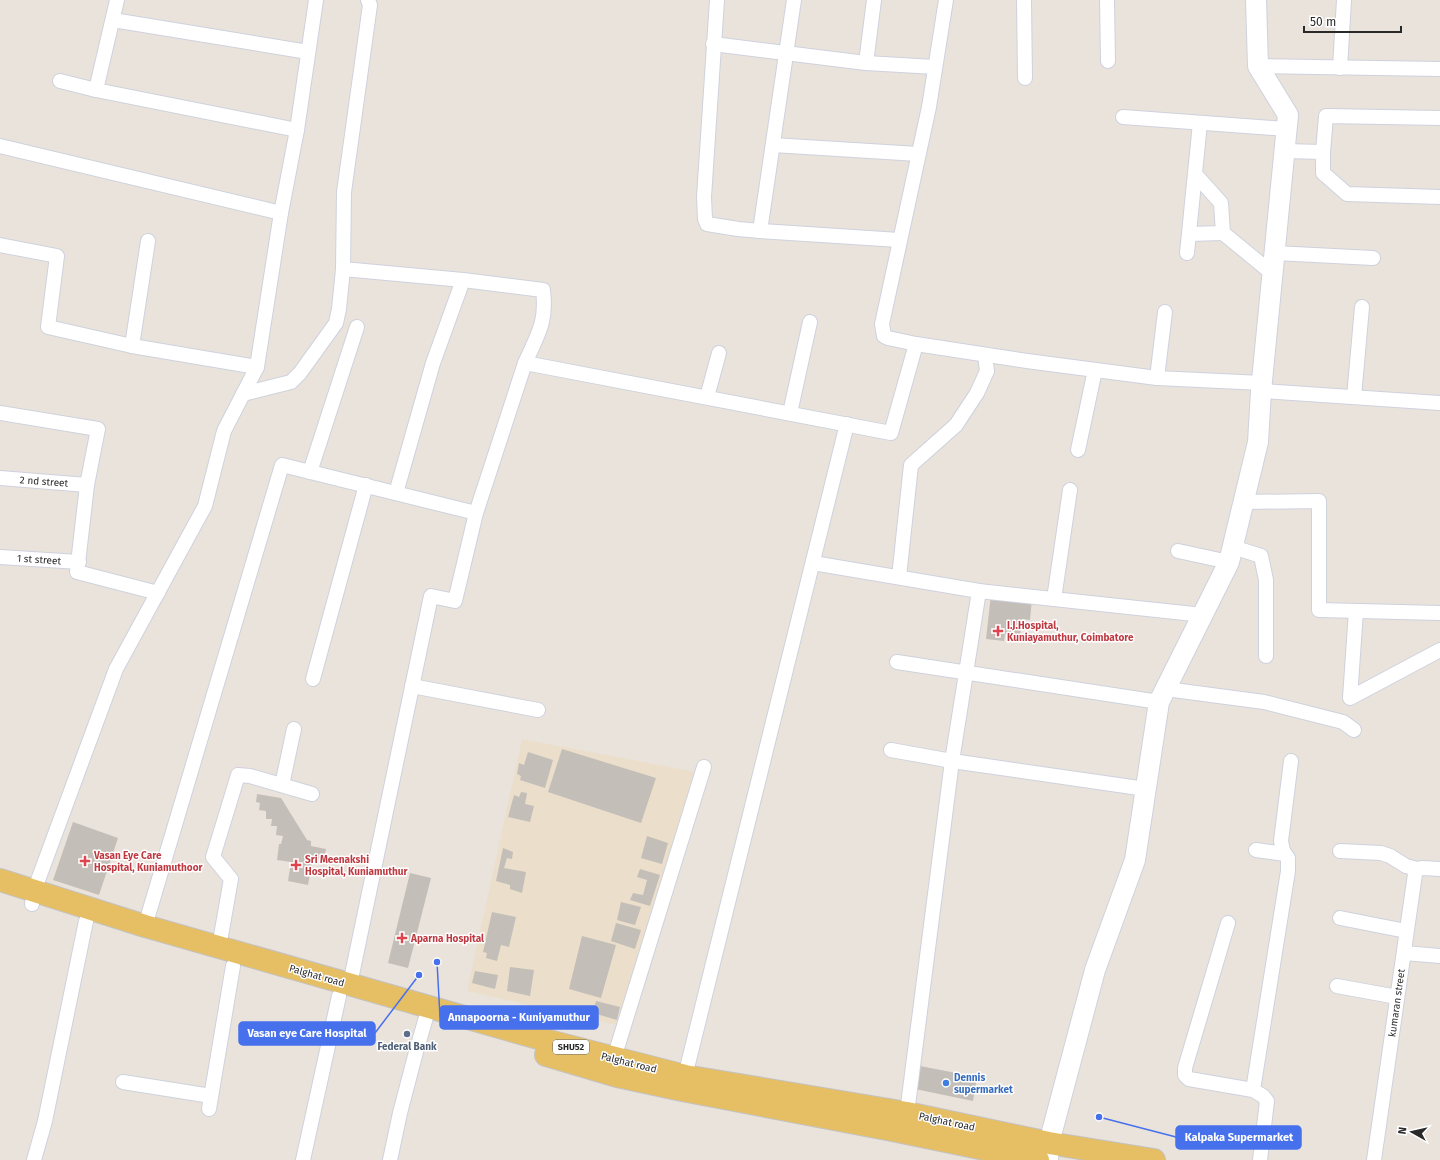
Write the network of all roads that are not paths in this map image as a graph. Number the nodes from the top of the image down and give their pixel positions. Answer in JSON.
{"nodes":[{"id":1,"x":117,"y":0,"type":"edge"},
{"id":2,"x":316,"y":0,"type":"edge"},
{"id":3,"x":368,"y":0,"type":"edge"},
{"id":4,"x":717,"y":0,"type":"edge"},
{"id":5,"x":794,"y":0,"type":"edge"},
{"id":6,"x":874,"y":0,"type":"edge"},
{"id":7,"x":946,"y":0,"type":"edge"},
{"id":8,"x":1024,"y":0,"type":"edge"},
{"id":9,"x":1107,"y":0,"type":"edge"},
{"id":10,"x":1256,"y":0,"type":"edge"},
{"id":11,"x":1344,"y":0,"type":"edge"},
{"id":12,"x":113,"y":20,"type":"junction"},
{"id":13,"x":714,"y":44,"type":"junction"},
{"id":14,"x":308,"y":52,"type":"junction"},
{"id":15,"x":787,"y":53,"type":"junction"},
{"id":16,"x":1108,"y":61,"type":"dead end"},
{"id":17,"x":866,"y":63,"type":"junction"},
{"id":18,"x":1258,"y":66,"type":"junction"},
{"id":19,"x":935,"y":68,"type":"junction"},
{"id":20,"x":1340,"y":68,"type":"junction"},
{"id":21,"x":1440,"y":70,"type":"edge"},
{"id":22,"x":1025,"y":78,"type":"dead end"},
{"id":23,"x":60,"y":81,"type":"dead end"},
{"id":24,"x":96,"y":90,"type":"junction"},
{"id":25,"x":1123,"y":117,"type":"dead end"},
{"id":26,"x":1440,"y":118,"type":"edge"},
{"id":27,"x":1200,"y":123,"type":"junction"},
{"id":28,"x":1287,"y":129,"type":"junction"},
{"id":29,"x":297,"y":130,"type":"junction"},
{"id":30,"x":773,"y":145,"type":"junction"},
{"id":31,"x":0,"y":146,"type":"edge"},
{"id":32,"x":1285,"y":151,"type":"junction"},
{"id":33,"x":1323,"y":152,"type":"junction"},
{"id":34,"x":918,"y":154,"type":"junction"},
{"id":35,"x":1195,"y":174,"type":"junction"},
{"id":36,"x":1440,"y":197,"type":"edge"},
{"id":37,"x":281,"y":213,"type":"junction"},
{"id":38,"x":760,"y":231,"type":"junction"},
{"id":39,"x":1224,"y":233,"type":"junction"},
{"id":40,"x":1189,"y":234,"type":"junction"},
{"id":41,"x":148,"y":240,"type":"dead end"},
{"id":42,"x":899,"y":240,"type":"junction"},
{"id":43,"x":0,"y":245,"type":"edge"},
{"id":44,"x":1275,"y":252,"type":"junction"},
{"id":45,"x":1187,"y":253,"type":"dead end"},
{"id":46,"x":1373,"y":258,"type":"dead end"},
{"id":47,"x":343,"y":269,"type":"junction"},
{"id":48,"x":1273,"y":274,"type":"junction"},
{"id":49,"x":463,"y":280,"type":"junction"},
{"id":50,"x":1362,"y":307,"type":"dead end"},
{"id":51,"x":1165,"y":312,"type":"dead end"},
{"id":52,"x":810,"y":322,"type":"dead end"},
{"id":53,"x":357,"y":327,"type":"dead end"},
{"id":54,"x":916,"y":344,"type":"junction"},
{"id":55,"x":132,"y":346,"type":"junction"},
{"id":56,"x":719,"y":353,"type":"dead end"},
{"id":57,"x":984,"y":355,"type":"junction"},
{"id":58,"x":526,"y":363,"type":"junction"},
{"id":59,"x":257,"y":367,"type":"junction"},
{"id":60,"x":1095,"y":370,"type":"junction"},
{"id":61,"x":1157,"y":378,"type":"junction"},
{"id":62,"x":1262,"y":387,"type":"junction"},
{"id":63,"x":243,"y":394,"type":"junction"},
{"id":64,"x":707,"y":397,"type":"junction"},
{"id":65,"x":1354,"y":397,"type":"junction"},
{"id":66,"x":1440,"y":403,"type":"edge"},
{"id":67,"x":0,"y":413,"type":"edge"},
{"id":68,"x":790,"y":413,"type":"junction"},
{"id":69,"x":846,"y":424,"type":"junction"},
{"id":70,"x":1078,"y":450,"type":"dead end"},
{"id":71,"x":310,"y":472,"type":"junction"},
{"id":72,"x":0,"y":478,"type":"edge"},
{"id":73,"x":87,"y":484,"type":"junction"},
{"id":74,"x":366,"y":485,"type":"junction"},
{"id":75,"x":1070,"y":490,"type":"dead end"},
{"id":76,"x":396,"y":493,"type":"junction"},
{"id":77,"x":1243,"y":502,"type":"junction"},
{"id":78,"x":476,"y":513,"type":"junction"},
{"id":79,"x":1178,"y":551,"type":"dead end"},
{"id":80,"x":1231,"y":554,"type":"junction"},
{"id":81,"x":0,"y":557,"type":"edge"},
{"id":82,"x":79,"y":562,"type":"junction"},
{"id":83,"x":813,"y":563,"type":"junction"},
{"id":84,"x":899,"y":578,"type":"junction"},
{"id":85,"x":979,"y":591,"type":"junction"},
{"id":86,"x":158,"y":593,"type":"junction"},
{"id":87,"x":1054,"y":599,"type":"junction"},
{"id":88,"x":1356,"y":611,"type":"junction"},
{"id":89,"x":1440,"y":613,"type":"edge"},
{"id":90,"x":1203,"y":615,"type":"junction"},
{"id":91,"x":1440,"y":650,"type":"edge"},
{"id":92,"x":1266,"y":656,"type":"dead end"},
{"id":93,"x":897,"y":662,"type":"dead end"},
{"id":94,"x":966,"y":673,"type":"junction"},
{"id":95,"x":313,"y":678,"type":"dead end"},
{"id":96,"x":412,"y":686,"type":"junction"},
{"id":97,"x":1162,"y":696,"type":"junction"},
{"id":98,"x":538,"y":710,"type":"dead end"},
{"id":99,"x":294,"y":729,"type":"dead end"},
{"id":100,"x":1354,"y":730,"type":"dead end"},
{"id":101,"x":891,"y":750,"type":"dead end"},
{"id":102,"x":1291,"y":760,"type":"dead end"},
{"id":103,"x":952,"y":761,"type":"junction"},
{"id":104,"x":704,"y":767,"type":"dead end"},
{"id":105,"x":282,"y":786,"type":"junction"},
{"id":106,"x":1146,"y":789,"type":"junction"},
{"id":107,"x":312,"y":794,"type":"dead end"},
{"id":108,"x":1256,"y":850,"type":"dead end"},
{"id":109,"x":1340,"y":851,"type":"dead end"},
{"id":110,"x":1285,"y":854,"type":"junction"},
{"id":111,"x":1417,"y":869,"type":"junction"},
{"id":112,"x":1440,"y":870,"type":"edge"},
{"id":113,"x":0,"y":880,"type":"edge"},
{"id":114,"x":0,"y":894,"type":"edge"},
{"id":115,"x":33,"y":897,"type":"junction"},
{"id":116,"x":1340,"y":918,"type":"dead end"},
{"id":117,"x":86,"y":921,"type":"junction"},
{"id":118,"x":1228,"y":923,"type":"dead end"},
{"id":119,"x":145,"y":926,"type":"junction"},
{"id":120,"x":1406,"y":931,"type":"junction"},
{"id":121,"x":219,"y":947,"type":"junction"},
{"id":122,"x":1404,"y":953,"type":"junction"},
{"id":123,"x":1440,"y":956,"type":"edge"},
{"id":124,"x":233,"y":966,"type":"junction"},
{"id":125,"x":1337,"y":986,"type":"dead end"},
{"id":126,"x":344,"y":990,"type":"junction"},
{"id":127,"x":1397,"y":997,"type":"junction"},
{"id":128,"x":428,"y":1014,"type":"junction"},
{"id":129,"x":614,"y":1058,"type":"junction"},
{"id":130,"x":685,"y":1076,"type":"junction"},
{"id":131,"x":123,"y":1082,"type":"dead end"},
{"id":132,"x":1253,"y":1090,"type":"junction"},
{"id":133,"x":907,"y":1113,"type":"junction"},
{"id":134,"x":1045,"y":1154,"type":"edge"},
{"id":135,"x":34,"y":1160,"type":"edge"},
{"id":136,"x":303,"y":1160,"type":"edge"},
{"id":137,"x":390,"y":1160,"type":"edge"},
{"id":138,"x":1154,"y":1160,"type":"edge"},
{"id":139,"x":1260,"y":1160,"type":"edge"},
{"id":140,"x":1374,"y":1160,"type":"edge"}],
"edges":[{"from":1,"to":12,"type":"street"},
{"from":2,"to":14,"type":"street"},
{"from":3,"to":47,"type":"street"},
{"from":4,"to":13,"type":"street"},
{"from":5,"to":15,"type":"street"},
{"from":6,"to":17,"type":"street"},
{"from":7,"to":19,"type":"street"},
{"from":8,"to":22,"type":"street"},
{"from":9,"to":16,"type":"street"},
{"from":10,"to":18,"type":"street"},
{"from":11,"to":20,"type":"street"},
{"from":12,"to":14,"type":"street"},
{"from":12,"to":24,"type":"street"},
{"from":13,"to":15,"type":"street"},
{"from":13,"to":38,"type":"street"},
{"from":14,"to":29,"type":"street"},
{"from":15,"to":17,"type":"street"},
{"from":15,"to":30,"type":"street"},
{"from":17,"to":19,"type":"street"},
{"from":18,"to":20,"type":"street"},
{"from":18,"to":28,"type":"street"},
{"from":19,"to":34,"type":"street"},
{"from":20,"to":21,"type":"street"},
{"from":23,"to":24,"type":"street"},
{"from":24,"to":29,"type":"street"},
{"from":25,"to":27,"type":"street"},
{"from":26,"to":33,"type":"street"},
{"from":27,"to":28,"type":"street"},
{"from":27,"to":35,"type":"street"},
{"from":28,"to":32,"type":"street"},
{"from":29,"to":37,"type":"street"},
{"from":30,"to":34,"type":"street"},
{"from":30,"to":38,"type":"street"},
{"from":31,"to":37,"type":"street"},
{"from":32,"to":33,"type":"street"},
{"from":32,"to":44,"type":"street"},
{"from":33,"to":36,"type":"street"},
{"from":34,"to":42,"type":"street"},
{"from":35,"to":39,"type":"street"},
{"from":35,"to":40,"type":"street"},
{"from":37,"to":59,"type":"street"},
{"from":38,"to":42,"type":"street"},
{"from":39,"to":40,"type":"street"},
{"from":39,"to":48,"type":"street"},
{"from":40,"to":45,"type":"street"},
{"from":41,"to":55,"type":"street"},
{"from":42,"to":54,"type":"street"},
{"from":43,"to":55,"type":"street"},
{"from":44,"to":46,"type":"street"},
{"from":44,"to":48,"type":"street"},
{"from":47,"to":49,"type":"street"},
{"from":47,"to":63,"type":"street"},
{"from":48,"to":62,"type":"street"},
{"from":49,"to":58,"type":"street"},
{"from":49,"to":76,"type":"street"},
{"from":50,"to":65,"type":"street"},
{"from":51,"to":61,"type":"street"},
{"from":52,"to":68,"type":"street"},
{"from":53,"to":71,"type":"street"},
{"from":54,"to":57,"type":"street"},
{"from":54,"to":69,"type":"street"},
{"from":55,"to":59,"type":"street"},
{"from":56,"to":64,"type":"street"},
{"from":57,"to":60,"type":"street"},
{"from":57,"to":84,"type":"street"},
{"from":58,"to":64,"type":"street"},
{"from":58,"to":78,"type":"street"},
{"from":59,"to":63,"type":"street"},
{"from":60,"to":61,"type":"street"},
{"from":60,"to":70,"type":"street"},
{"from":61,"to":62,"type":"street"},
{"from":62,"to":65,"type":"street"},
{"from":62,"to":77,"type":"street"},
{"from":63,"to":86,"type":"street"},
{"from":64,"to":68,"type":"street"},
{"from":65,"to":66,"type":"street"},
{"from":67,"to":73,"type":"street"},
{"from":68,"to":69,"type":"street"},
{"from":69,"to":83,"type":"street"},
{"from":71,"to":74,"type":"street"},
{"from":71,"to":119,"type":"street"},
{"from":72,"to":73,"type":"street","name":"2 nd street"},
{"from":73,"to":82,"type":"street"},
{"from":74,"to":76,"type":"street"},
{"from":74,"to":95,"type":"street"},
{"from":75,"to":87,"type":"street"},
{"from":76,"to":78,"type":"street"},
{"from":77,"to":80,"type":"street"},
{"from":77,"to":88,"type":"street"},
{"from":78,"to":96,"type":"street"},
{"from":79,"to":80,"type":"street"},
{"from":80,"to":90,"type":"street"},
{"from":80,"to":92,"type":"street"},
{"from":81,"to":82,"type":"street","name":"1 st street"},
{"from":82,"to":86,"type":"street"},
{"from":83,"to":84,"type":"street"},
{"from":83,"to":130,"type":"street"},
{"from":84,"to":85,"type":"street"},
{"from":85,"to":87,"type":"street"},
{"from":85,"to":94,"type":"street"},
{"from":86,"to":115,"type":"street"},
{"from":87,"to":90,"type":"street"},
{"from":88,"to":89,"type":"street"},
{"from":88,"to":91,"type":"street"},
{"from":90,"to":97,"type":"street"},
{"from":93,"to":94,"type":"street"},
{"from":94,"to":97,"type":"street"},
{"from":94,"to":103,"type":"street"},
{"from":96,"to":98,"type":"street"},
{"from":96,"to":126,"type":"street"},
{"from":97,"to":100,"type":"street"},
{"from":97,"to":106,"type":"street"},
{"from":99,"to":105,"type":"street"},
{"from":101,"to":103,"type":"street"},
{"from":102,"to":110,"type":"street"},
{"from":103,"to":106,"type":"street"},
{"from":103,"to":133,"type":"street"},
{"from":104,"to":129,"type":"street"},
{"from":105,"to":107,"type":"street"},
{"from":105,"to":121,"type":"street"},
{"from":106,"to":134,"type":"street"},
{"from":108,"to":110,"type":"street"},
{"from":109,"to":111,"type":"street"},
{"from":110,"to":132,"type":"street"},
{"from":111,"to":112,"type":"street"},
{"from":111,"to":120,"type":"street","name":"kumaran street"},
{"from":113,"to":115,"type":"main road","name":"Palghat road","number":"SHU52"},
{"from":114,"to":115,"type":"main road","name":"Palghat road","number":"SHU52"},
{"from":115,"to":117,"type":"main road","name":"Palghat road","number":"SHU52"},
{"from":115,"to":119,"type":"main road","name":"Palghat road","number":"SHU52"},
{"from":116,"to":120,"type":"street"},
{"from":117,"to":124,"type":"main road","name":"Palghat road","number":"SHU52"},
{"from":117,"to":135,"type":"street"},
{"from":118,"to":132,"type":"street"},
{"from":119,"to":121,"type":"main road","name":"Palghat road","number":"SHU52"},
{"from":120,"to":122,"type":"street","name":"kumaran street"},
{"from":121,"to":126,"type":"main road","name":"Palghat road","number":"SHU52"},
{"from":122,"to":123,"type":"street"},
{"from":122,"to":127,"type":"street","name":"kumaran street"},
{"from":124,"to":126,"type":"main road","name":"Palghat road","number":"SHU52"},
{"from":124,"to":131,"type":"street"},
{"from":125,"to":127,"type":"street"},
{"from":126,"to":128,"type":"main road","name":"Palghat road","number":"SHU52"},
{"from":126,"to":136,"type":"street"},
{"from":127,"to":140,"type":"street","name":"kumaran street"},
{"from":128,"to":129,"type":"main road","name":"Palghat road","number":"SHU52"},
{"from":128,"to":134,"type":"main road","name":"Palghat road","number":"SHU52"},
{"from":128,"to":137,"type":"street"},
{"from":129,"to":130,"type":"main road","name":"Palghat road","number":"SHU52"},
{"from":130,"to":133,"type":"main road","name":"Palghat road","number":"SHU52"},
{"from":132,"to":139,"type":"street"},
{"from":133,"to":134,"type":"main road","name":"Palghat road","number":"SHU52"},
{"from":134,"to":138,"type":"main road","name":"Palghat road","number":"SHU52"}]}
